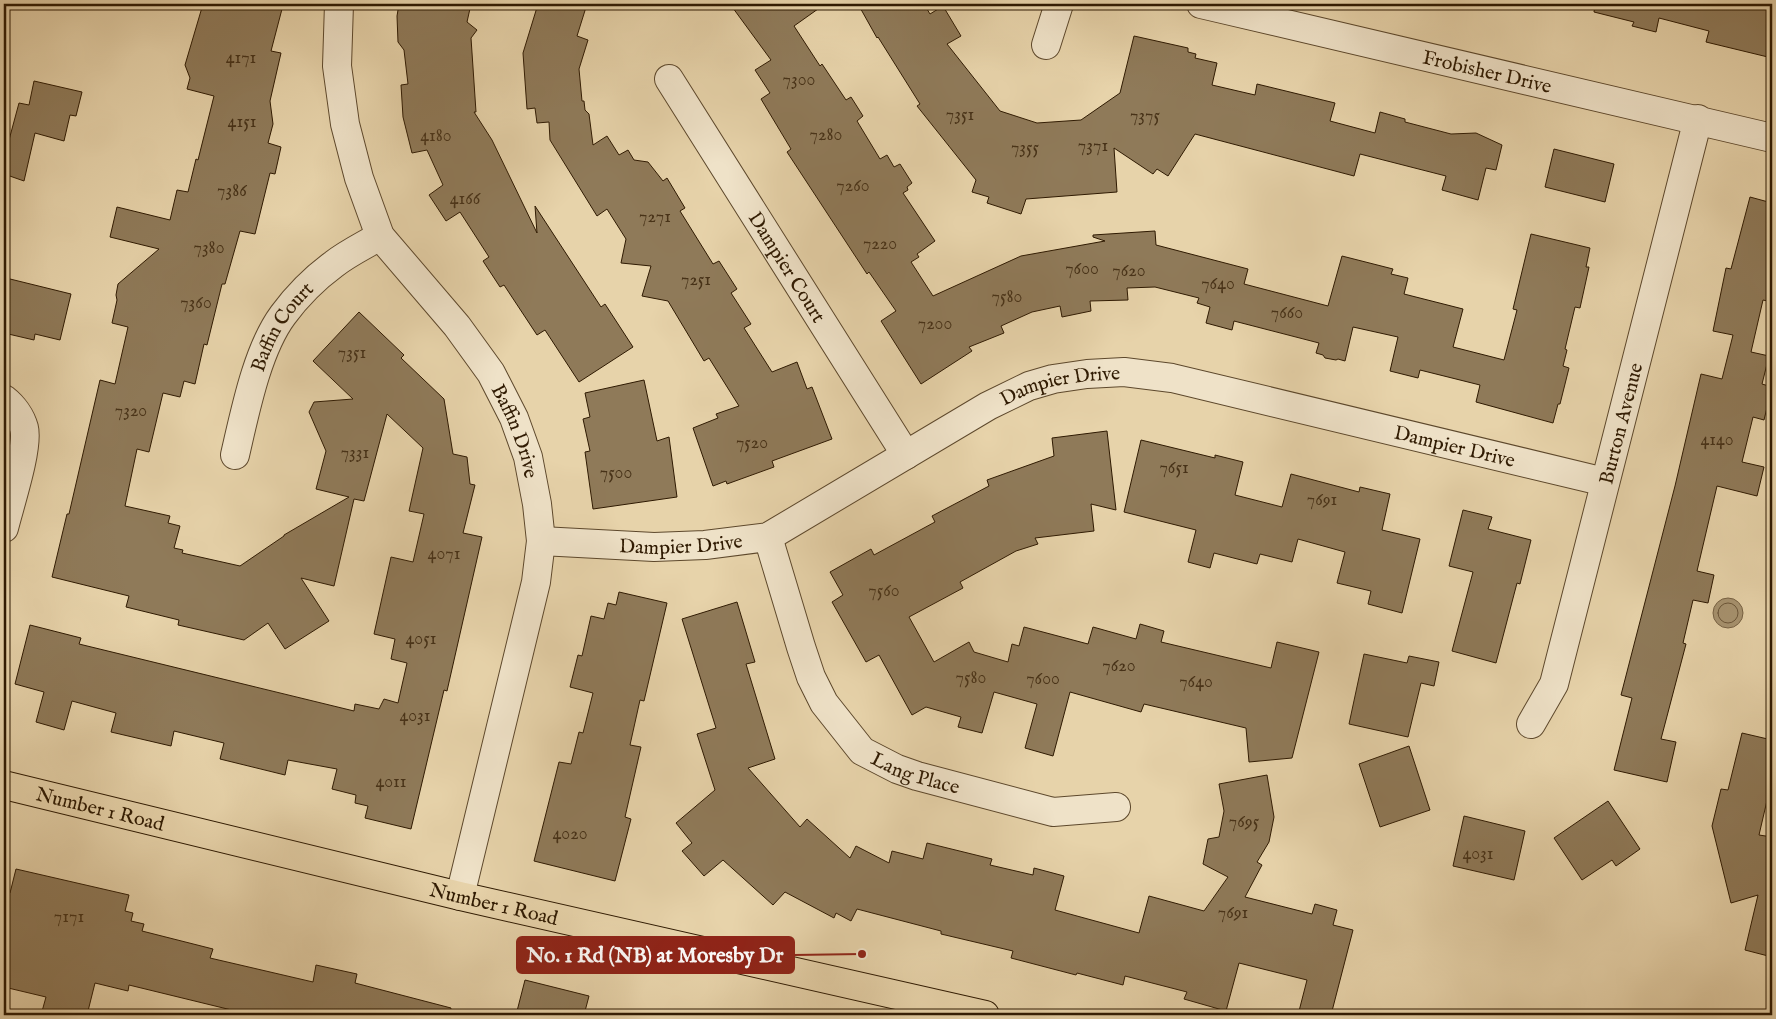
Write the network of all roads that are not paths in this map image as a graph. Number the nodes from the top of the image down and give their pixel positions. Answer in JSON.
{"nodes":[{"id":1,"x":340,"y":4,"type":"edge"},
{"id":2,"x":1059,"y":4,"type":"edge"},
{"id":3,"x":1201,"y":4,"type":"edge"},
{"id":4,"x":1046,"y":46,"type":"dead end"},
{"id":5,"x":669,"y":79,"type":"dead end"},
{"id":6,"x":1698,"y":119,"type":"junction"},
{"id":7,"x":1772,"y":138,"type":"edge"},
{"id":8,"x":380,"y":236,"type":"junction"},
{"id":9,"x":4,"y":399,"type":"edge"},
{"id":10,"x":235,"y":455,"type":"dead end"},
{"id":11,"x":906,"y":455,"type":"junction"},
{"id":12,"x":1605,"y":482,"type":"junction"},
{"id":13,"x":4,"y":528,"type":"edge"},
{"id":14,"x":768,"y":537,"type":"junction"},
{"id":15,"x":541,"y":541,"type":"junction"},
{"id":16,"x":1531,"y":724,"type":"dead end"},
{"id":17,"x":4,"y":785,"type":"edge"},
{"id":18,"x":1116,"y":808,"type":"dead end"},
{"id":19,"x":460,"y":896,"type":"junction"},
{"id":20,"x":982,"y":1015,"type":"edge"}],
"edges":[{"from":1,"to":8,"type":"street","name":"Baffin Drive"},
{"from":2,"to":4,"type":"street"},
{"from":3,"to":6,"type":"street","name":"Frobisher Drive"},
{"from":5,"to":11,"type":"street","name":"Dampier Court"},
{"from":6,"to":7,"type":"street","name":"Frobisher Drive"},
{"from":6,"to":12,"type":"street","name":"Burton Avenue"},
{"from":8,"to":10,"type":"street","name":"Baffin Court"},
{"from":8,"to":15,"type":"street","name":"Baffin Drive"},
{"from":9,"to":13,"type":"street"},
{"from":11,"to":12,"type":"street","name":"Dampier Drive"},
{"from":11,"to":14,"type":"street","name":"Dampier Drive"},
{"from":12,"to":16,"type":"street","name":"Burton Avenue"},
{"from":14,"to":15,"type":"street","name":"Dampier Drive"},
{"from":14,"to":18,"type":"street","name":"Lang Place"},
{"from":15,"to":19,"type":"street","name":"Baffin Drive"},
{"from":17,"to":19,"type":"main road","name":"Number 1 Road"},
{"from":19,"to":20,"type":"main road","name":"Number 1 Road"}]}
